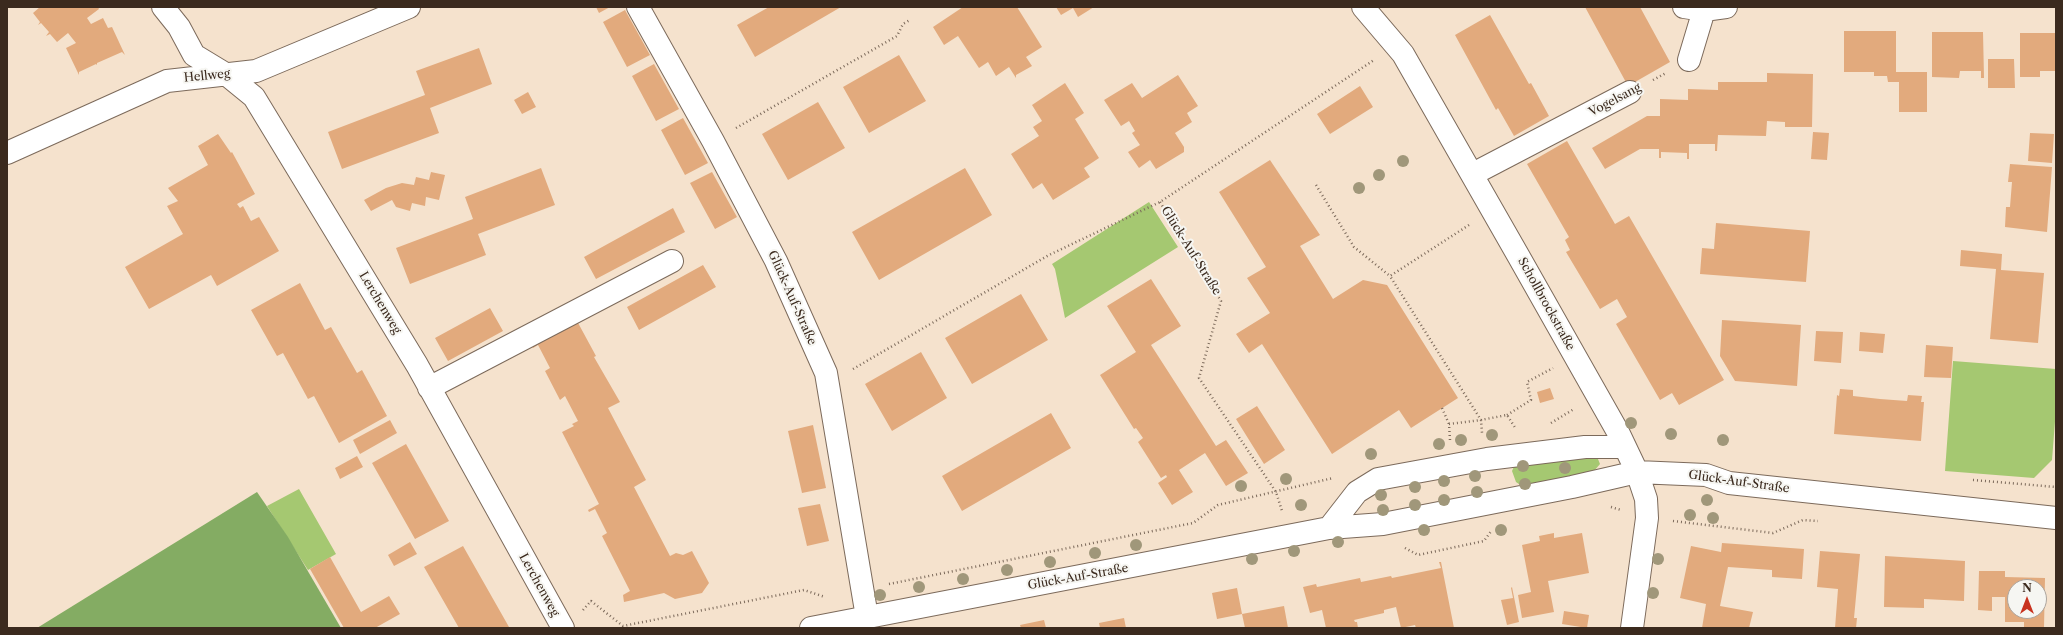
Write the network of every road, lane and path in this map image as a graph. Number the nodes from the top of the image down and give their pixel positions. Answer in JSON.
{"nodes":[{"id":1,"x":163,"y":7,"type":"edge"},
{"id":2,"x":409,"y":7,"type":"edge"},
{"id":3,"x":638,"y":7,"type":"edge"},
{"id":4,"x":1363,"y":7,"type":"edge"},
{"id":5,"x":1726,"y":7,"type":"edge"},
{"id":6,"x":1694,"y":8,"type":"edge"},
{"id":7,"x":910,"y":20,"type":"dead end"},
{"id":8,"x":1397,"y":46,"type":"junction"},
{"id":9,"x":1690,"y":60,"type":"joint"},
{"id":10,"x":227,"y":75,"type":"junction"},
{"id":11,"x":1630,"y":92,"type":"joint"},
{"id":12,"x":713,"y":141,"type":"junction"},
{"id":13,"x":7,"y":153,"type":"edge"},
{"id":14,"x":1472,"y":174,"type":"junction"},
{"id":15,"x":1316,"y":185,"type":"dead end"},
{"id":16,"x":1160,"y":202,"type":"junction"},
{"id":17,"x":1473,"y":223,"type":"dead end"},
{"id":18,"x":672,"y":261,"type":"dead end"},
{"id":19,"x":1390,"y":276,"type":"junction"},
{"id":20,"x":1553,"y":368,"type":"dead end"},
{"id":21,"x":828,"y":383,"type":"junction"},
{"id":22,"x":429,"y":388,"type":"junction"},
{"id":23,"x":1442,"y":408,"type":"dead end"},
{"id":24,"x":1507,"y":415,"type":"junction"},
{"id":25,"x":1481,"y":420,"type":"junction"},
{"id":26,"x":1449,"y":424,"type":"junction"},
{"id":27,"x":1482,"y":433,"type":"dead end"},
{"id":28,"x":1518,"y":434,"type":"dead end"},
{"id":29,"x":1450,"y":438,"type":"dead end"},
{"id":30,"x":1624,"y":447,"type":"junction"},
{"id":31,"x":1637,"y":472,"type":"junction"},
{"id":32,"x":1336,"y":478,"type":"dead end"},
{"id":33,"x":1276,"y":492,"type":"junction"},
{"id":34,"x":1607,"y":505,"type":"dead end"},
{"id":35,"x":1647,"y":518,"type":"junction"},
{"id":36,"x":2056,"y":518,"type":"edge"},
{"id":37,"x":1819,"y":521,"type":"dead end"},
{"id":38,"x":1329,"y":528,"type":"junction"},
{"id":39,"x":1493,"y":528,"type":"dead end"},
{"id":40,"x":1289,"y":536,"type":"junction"},
{"id":41,"x":1398,"y":544,"type":"dead end"},
{"id":42,"x":862,"y":589,"type":"junction"},
{"id":43,"x":582,"y":612,"type":"dead end"},
{"id":44,"x":867,"y":617,"type":"junction"},
{"id":45,"x":623,"y":627,"type":"edge"},
{"id":46,"x":563,"y":628,"type":"edge"},
{"id":47,"x":811,"y":628,"type":"edge"},
{"id":48,"x":1632,"y":628,"type":"edge"}],
"edges":[{"from":1,"to":10,"type":"street","name":"Lerchenweg"},
{"from":2,"to":10,"type":"street","name":"Hellweg"},
{"from":3,"to":12,"type":"street","name":"Glück-Auf-Straße"},
{"from":4,"to":8,"type":"street","name":"Schollbrockstraße"},
{"from":5,"to":6,"type":"street"},
{"from":6,"to":9,"type":"street"},
{"from":7,"to":12,"type":"path"},
{"from":8,"to":14,"type":"street","name":"Schollbrockstraße"},
{"from":8,"to":16,"type":"path"},
{"from":9,"to":11,"type":"path","name":"Vogelsang"},
{"from":10,"to":13,"type":"street","name":"Hellweg"},
{"from":10,"to":22,"type":"street","name":"Lerchenweg"},
{"from":11,"to":14,"type":"street","name":"Vogelsang"},
{"from":12,"to":21,"type":"street","name":"Glück-Auf-Straße"},
{"from":14,"to":30,"type":"street","name":"Schollbrockstraße"},
{"from":15,"to":19,"type":"path"},
{"from":16,"to":21,"type":"path"},
{"from":16,"to":33,"type":"path","name":"Glück-Auf-Straße"},
{"from":17,"to":19,"type":"path"},
{"from":18,"to":22,"type":"street"},
{"from":19,"to":25,"type":"path"},
{"from":20,"to":24,"type":"path"},
{"from":21,"to":42,"type":"street","name":"Glück-Auf-Straße"},
{"from":22,"to":46,"type":"street","name":"Lerchenweg"},
{"from":23,"to":26,"type":"path"},
{"from":24,"to":25,"type":"path"},
{"from":24,"to":28,"type":"path"},
{"from":25,"to":26,"type":"path"},
{"from":25,"to":27,"type":"path"},
{"from":26,"to":29,"type":"path"},
{"from":30,"to":31,"type":"street","name":"Schollbrockstraße"},
{"from":30,"to":38,"type":"street"},
{"from":31,"to":35,"type":"street","name":"Schollbrockstraße"},
{"from":31,"to":36,"type":"street","name":"Glück-Auf-Straße"},
{"from":31,"to":38,"type":"street","name":"Glück-Auf-Straße"},
{"from":32,"to":33,"type":"path"},
{"from":33,"to":40,"type":"path","name":"Glück-Auf-Straße"},
{"from":33,"to":42,"type":"path"},
{"from":34,"to":35,"type":"path"},
{"from":35,"to":37,"type":"path"},
{"from":35,"to":48,"type":"street","name":"Schollbrockstraße"},
{"from":38,"to":40,"type":"street","name":"Glück-Auf-Straße"},
{"from":39,"to":41,"type":"path"},
{"from":40,"to":44,"type":"street","name":"Glück-Auf-Straße"},
{"from":42,"to":44,"type":"street","name":"Glück-Auf-Straße"},
{"from":42,"to":45,"type":"path"},
{"from":43,"to":45,"type":"path"},
{"from":44,"to":47,"type":"street","name":"Glück-Auf-Straße"}]}
